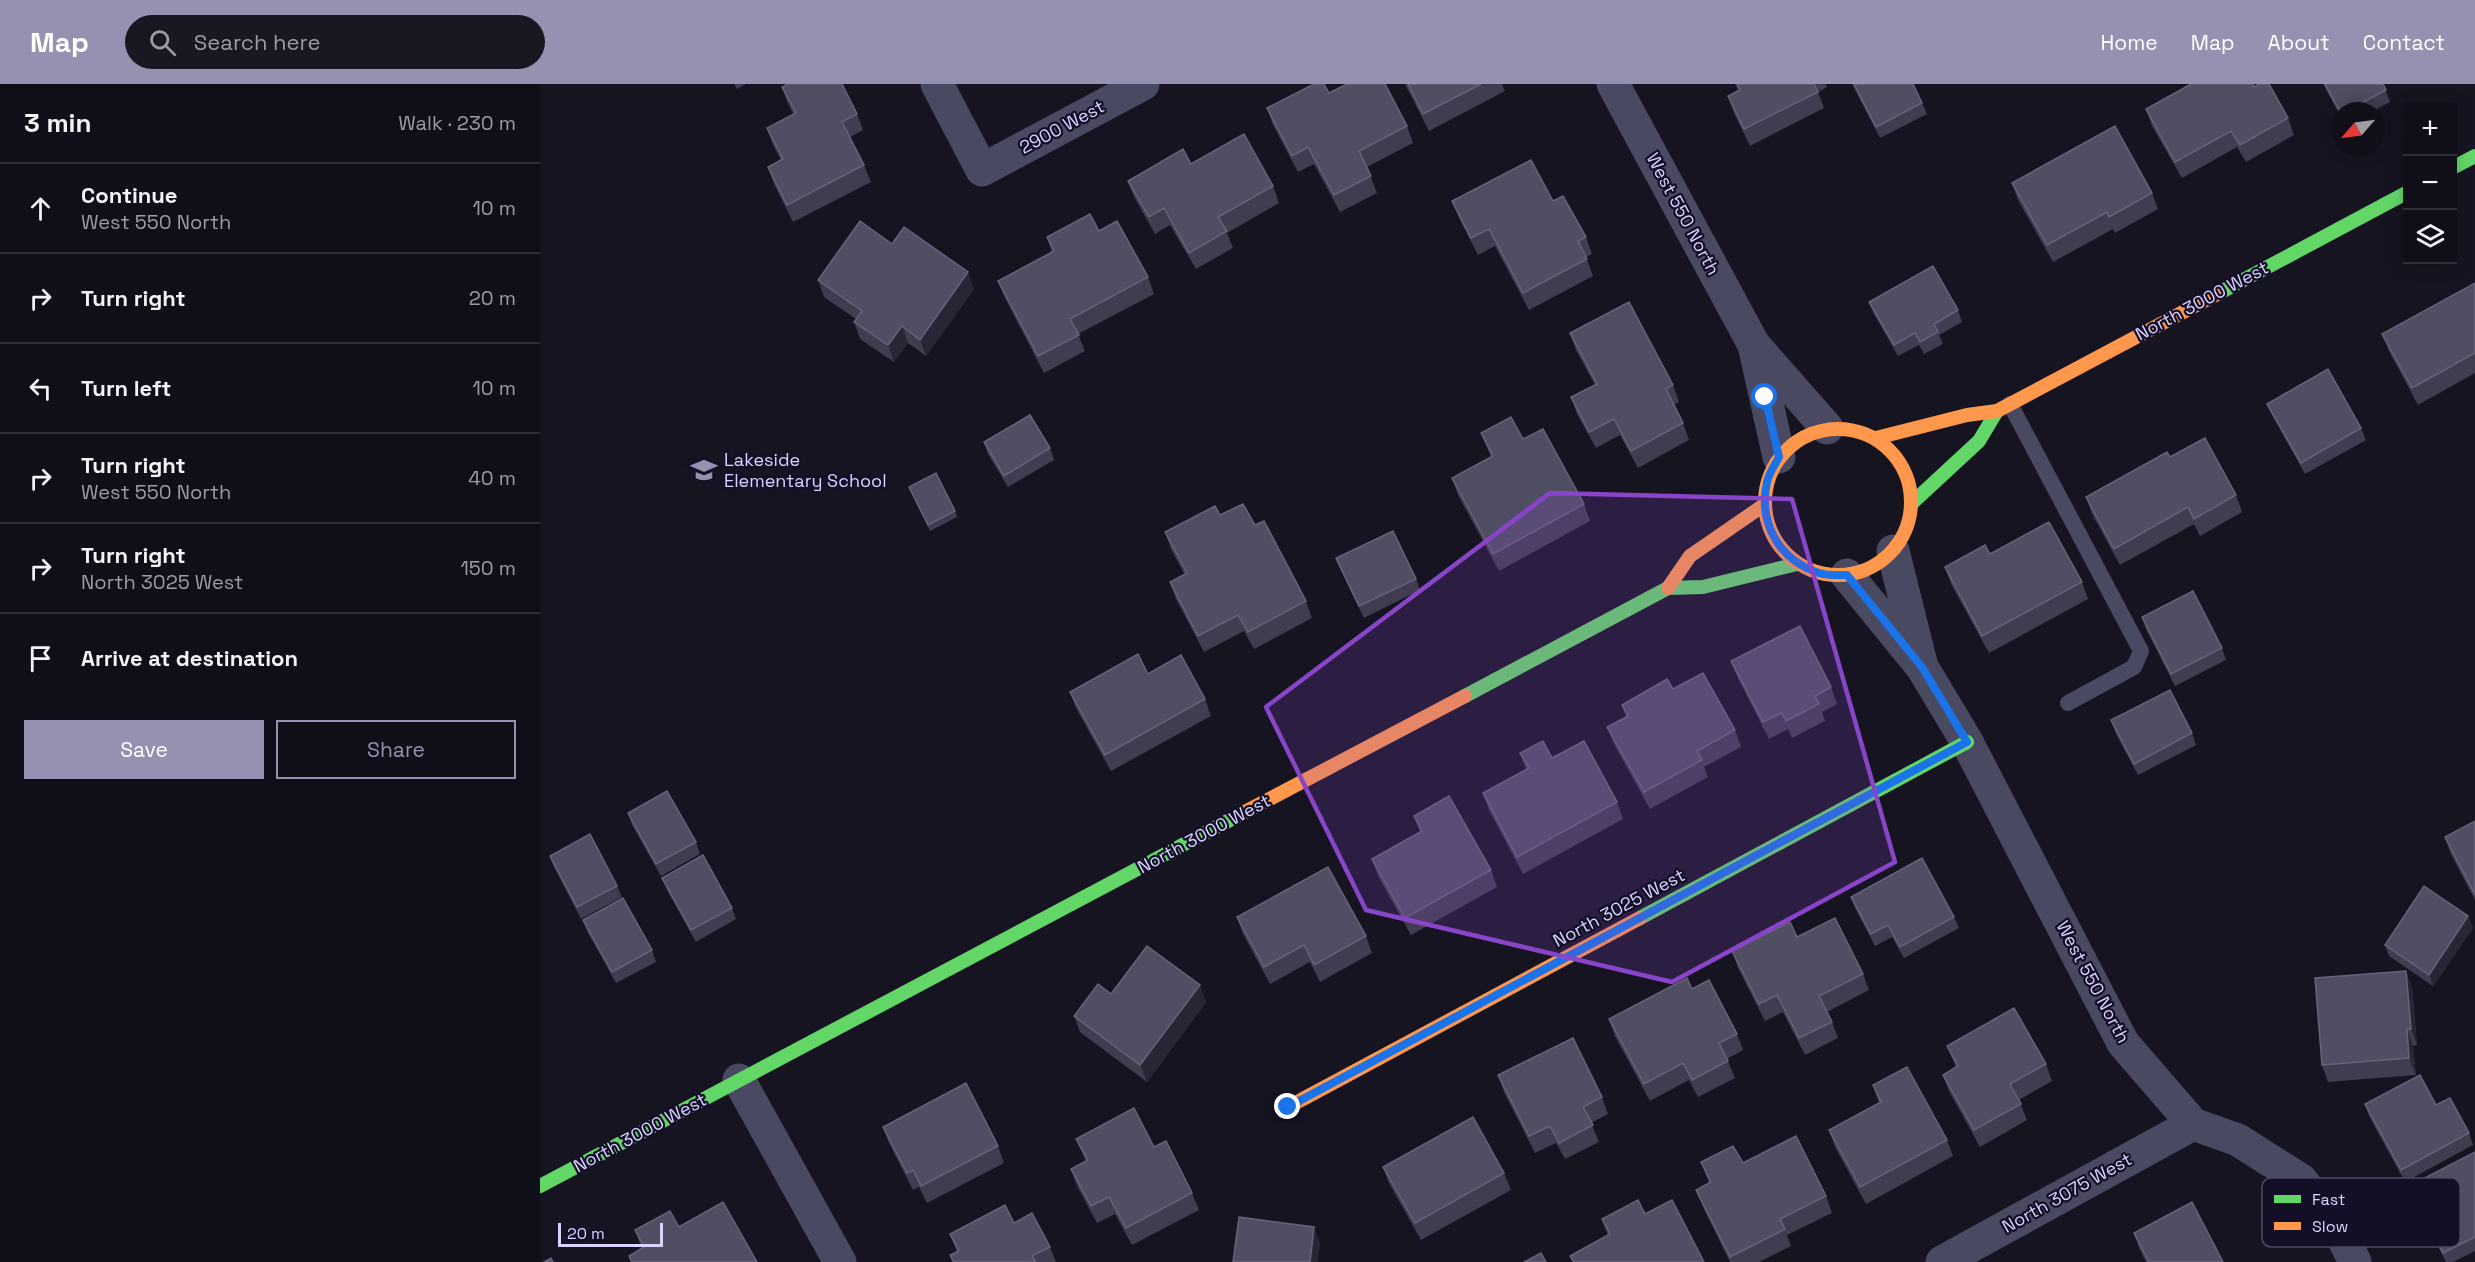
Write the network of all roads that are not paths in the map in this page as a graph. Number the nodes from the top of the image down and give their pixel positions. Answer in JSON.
{"nodes":[{"id":1,"x":937,"y":84,"type":"edge"},
{"id":2,"x":1143,"y":84,"type":"edge"},
{"id":3,"x":1612,"y":84,"type":"edge"},
{"id":4,"x":2475,"y":156,"type":"edge"},
{"id":5,"x":2457,"y":165,"type":"edge"},
{"id":6,"x":2403,"y":195,"type":"edge"},
{"id":7,"x":1754,"y":345,"type":"junction"},
{"id":8,"x":2003,"y":407,"type":"junction"},
{"id":9,"x":1827,"y":428,"type":"junction"},
{"id":10,"x":1876,"y":438,"type":"junction"},
{"id":11,"x":1779,"y":457,"type":"junction"},
{"id":12,"x":1911,"y":504,"type":"junction"},
{"id":13,"x":1764,"y":505,"type":"junction"},
{"id":14,"x":1893,"y":551,"type":"junction"},
{"id":15,"x":1797,"y":564,"type":"junction"},
{"id":16,"x":1847,"y":575,"type":"junction"},
{"id":17,"x":1668,"y":588,"type":"junction"},
{"id":18,"x":1922,"y":667,"type":"junction"},
{"id":19,"x":2068,"y":703,"type":"dead end"},
{"id":20,"x":1967,"y":742,"type":"junction"},
{"id":21,"x":739,"y":1080,"type":"junction"},
{"id":22,"x":1288,"y":1107,"type":"dead end"},
{"id":23,"x":2193,"y":1124,"type":"junction"},
{"id":24,"x":2298,"y":1178,"type":"edge"},
{"id":25,"x":540,"y":1186,"type":"edge"},
{"id":26,"x":2348,"y":1247,"type":"edge"},
{"id":27,"x":840,"y":1262,"type":"edge"},
{"id":28,"x":1942,"y":1262,"type":"edge"},
{"id":29,"x":2355,"y":1262,"type":"edge"}],
"edges":[{"from":1,"to":2,"type":"street","name":"2900 West"},
{"from":3,"to":7,"type":"street","name":"West 550 North"},
{"from":4,"to":5,"type":"main road"},
{"from":6,"to":8,"type":"main road","name":"North 3000 West"},
{"from":7,"to":9,"type":"street","name":"West 550 North"},
{"from":7,"to":11,"type":"street","name":"West 550 North"},
{"from":8,"to":10,"type":"main road","name":"North 3000 West"},
{"from":8,"to":12,"type":"main road"},
{"from":8,"to":19,"type":"lane"},
{"from":9,"to":10,"type":"main road"},
{"from":9,"to":11,"type":"main road"},
{"from":10,"to":12,"type":"main road"},
{"from":11,"to":13,"type":"main road"},
{"from":12,"to":14,"type":"main road"},
{"from":13,"to":15,"type":"main road"},
{"from":13,"to":17,"type":"main road","name":"North 3000 West"},
{"from":14,"to":16,"type":"main road"},
{"from":14,"to":18,"type":"street","name":"West 550 North"},
{"from":15,"to":16,"type":"main road"},
{"from":15,"to":17,"type":"main road","name":"North 3000 West"},
{"from":16,"to":18,"type":"street","name":"West 550 North"},
{"from":17,"to":21,"type":"main road","name":"North 3000 West"},
{"from":18,"to":20,"type":"street","name":"West 550 North"},
{"from":20,"to":22,"type":"main road","name":"North 3025 West"},
{"from":20,"to":23,"type":"street","name":"West 550 North"},
{"from":21,"to":25,"type":"main road","name":"North 3000 West"},
{"from":21,"to":27,"type":"street"},
{"from":23,"to":24,"type":"street"},
{"from":23,"to":28,"type":"street","name":"North 3075 West"},
{"from":26,"to":29,"type":"street"}]}
